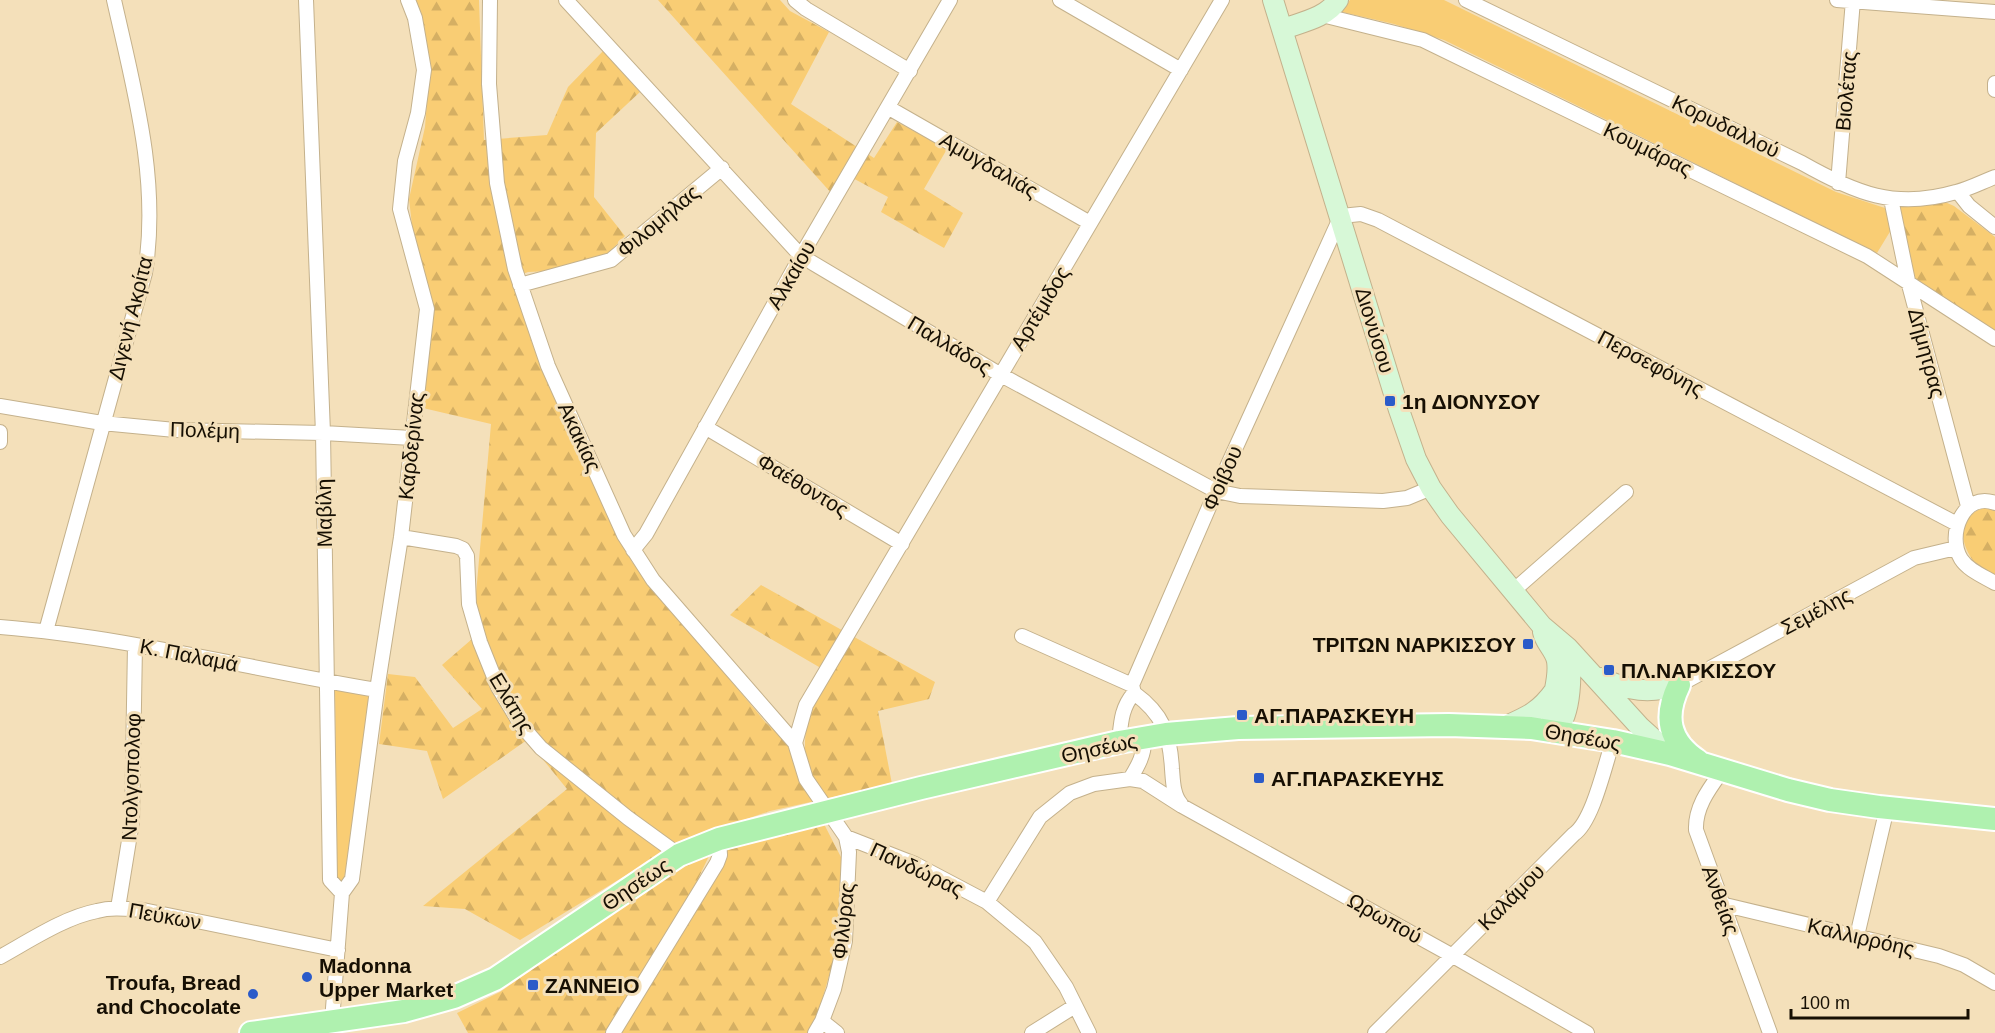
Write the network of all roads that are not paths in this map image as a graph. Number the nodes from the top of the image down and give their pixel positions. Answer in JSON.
{"nodes":[{"id":1,"x":114,"y":0,"type":"edge"},
{"id":2,"x":306,"y":0,"type":"edge"},
{"id":3,"x":408,"y":0,"type":"edge"},
{"id":4,"x":490,"y":0,"type":"edge"},
{"id":5,"x":566,"y":0,"type":"edge"},
{"id":6,"x":795,"y":0,"type":"edge"},
{"id":7,"x":950,"y":0,"type":"edge"},
{"id":8,"x":1060,"y":0,"type":"edge"},
{"id":9,"x":1222,"y":0,"type":"edge"},
{"id":10,"x":1273,"y":0,"type":"edge"},
{"id":11,"x":1338,"y":0,"type":"edge"},
{"id":12,"x":1466,"y":0,"type":"edge"},
{"id":13,"x":1837,"y":0,"type":"edge"},
{"id":14,"x":1853,"y":1,"type":"edge"},
{"id":15,"x":1995,"y":12,"type":"edge"},
{"id":16,"x":1322,"y":15,"type":"junction"},
{"id":17,"x":1282,"y":29,"type":"junction"},
{"id":18,"x":1181,"y":70,"type":"junction"},
{"id":19,"x":910,"y":71,"type":"junction"},
{"id":20,"x":1995,"y":83,"type":"edge"},
{"id":21,"x":1995,"y":90,"type":"edge"},
{"id":22,"x":889,"y":108,"type":"junction"},
{"id":23,"x":722,"y":168,"type":"junction"},
{"id":24,"x":1995,"y":177,"type":"edge"},
{"id":25,"x":1838,"y":183,"type":"junction"},
{"id":26,"x":1958,"y":192,"type":"junction"},
{"id":27,"x":1891,"y":199,"type":"junction"},
{"id":28,"x":1341,"y":216,"type":"junction"},
{"id":29,"x":1090,"y":223,"type":"junction"},
{"id":30,"x":1995,"y":226,"type":"edge"},
{"id":31,"x":801,"y":256,"type":"junction"},
{"id":32,"x":1908,"y":280,"type":"junction"},
{"id":33,"x":520,"y":285,"type":"junction"},
{"id":34,"x":1995,"y":339,"type":"edge"},
{"id":35,"x":1001,"y":375,"type":"junction"},
{"id":36,"x":0,"y":406,"type":"edge"},
{"id":37,"x":102,"y":423,"type":"junction"},
{"id":38,"x":705,"y":427,"type":"junction"},
{"id":39,"x":0,"y":432,"type":"edge"},
{"id":40,"x":323,"y":434,"type":"junction"},
{"id":41,"x":412,"y":438,"type":"junction"},
{"id":42,"x":0,"y":442,"type":"edge"},
{"id":43,"x":1431,"y":488,"type":"junction"},
{"id":44,"x":1216,"y":491,"type":"junction"},
{"id":45,"x":1626,"y":492,"type":"dead end"},
{"id":46,"x":1995,"y":503,"type":"edge"},
{"id":47,"x":1968,"y":506,"type":"junction"},
{"id":48,"x":1958,"y":524,"type":"junction"},
{"id":49,"x":401,"y":537,"type":"junction"},
{"id":50,"x":902,"y":544,"type":"junction"},
{"id":51,"x":1956,"y":548,"type":"junction"},
{"id":52,"x":633,"y":550,"type":"junction"},
{"id":53,"x":1995,"y":583,"type":"edge"},
{"id":54,"x":1513,"y":591,"type":"junction"},
{"id":55,"x":1542,"y":626,"type":"junction"},
{"id":56,"x":0,"y":627,"type":"edge"},
{"id":57,"x":45,"y":631,"type":"junction"},
{"id":58,"x":1022,"y":636,"type":"dead end"},
{"id":59,"x":135,"y":645,"type":"junction"},
{"id":60,"x":1568,"y":648,"type":"junction"},
{"id":61,"x":1595,"y":676,"type":"junction"},
{"id":62,"x":327,"y":681,"type":"junction"},
{"id":63,"x":1679,"y":685,"type":"junction"},
{"id":64,"x":1133,"y":689,"type":"junction"},
{"id":65,"x":377,"y":690,"type":"junction"},
{"id":66,"x":1555,"y":690,"type":"junction"},
{"id":67,"x":1506,"y":726,"type":"junction"},
{"id":68,"x":1556,"y":731,"type":"junction"},
{"id":69,"x":1155,"y":736,"type":"junction"},
{"id":70,"x":1613,"y":741,"type":"junction"},
{"id":71,"x":1119,"y":742,"type":"junction"},
{"id":72,"x":795,"y":743,"type":"junction"},
{"id":73,"x":1670,"y":754,"type":"junction"},
{"id":74,"x":1713,"y":768,"type":"junction"},
{"id":75,"x":1130,"y":779,"type":"junction"},
{"id":76,"x":1182,"y":806,"type":"junction"},
{"id":77,"x":1887,"y":808,"type":"junction"},
{"id":78,"x":827,"y":811,"type":"junction"},
{"id":79,"x":1995,"y":819,"type":"edge"},
{"id":80,"x":846,"y":837,"type":"junction"},
{"id":81,"x":719,"y":839,"type":"junction"},
{"id":82,"x":679,"y":855,"type":"junction"},
{"id":83,"x":342,"y":894,"type":"junction"},
{"id":84,"x":987,"y":903,"type":"junction"},
{"id":85,"x":1721,"y":904,"type":"junction"},
{"id":86,"x":117,"y":908,"type":"junction"},
{"id":87,"x":1857,"y":936,"type":"junction"},
{"id":88,"x":338,"y":950,"type":"junction"},
{"id":89,"x":1453,"y":956,"type":"junction"},
{"id":90,"x":0,"y":957,"type":"edge"},
{"id":91,"x":1995,"y":983,"type":"edge"},
{"id":92,"x":1075,"y":1006,"type":"junction"},
{"id":93,"x":332,"y":1021,"type":"junction"},
{"id":94,"x":818,"y":1027,"type":"edge"},
{"id":95,"x":251,"y":1033,"type":"edge"},
{"id":96,"x":613,"y":1033,"type":"edge"},
{"id":97,"x":837,"y":1033,"type":"edge"},
{"id":98,"x":1032,"y":1033,"type":"edge"},
{"id":99,"x":1089,"y":1033,"type":"edge"},
{"id":100,"x":1375,"y":1033,"type":"edge"},
{"id":101,"x":1587,"y":1033,"type":"edge"},
{"id":102,"x":1770,"y":1033,"type":"edge"}],
"edges":[{"from":1,"to":37,"type":"street","name":"Διγενή Ακρίτα"},
{"from":2,"to":40,"type":"street","name":"Μαβίλη"},
{"from":3,"to":41,"type":"street","name":"Καρδερίνας"},
{"from":4,"to":33,"type":"street","name":"Ακακίας"},
{"from":5,"to":23,"type":"street","name":"Παλλάδος"},
{"from":6,"to":19,"type":"street"},
{"from":7,"to":19,"type":"street","name":"Αλκαίου"},
{"from":8,"to":18,"type":"street"},
{"from":9,"to":18,"type":"street","name":"Αρτέμιδος"},
{"from":10,"to":17,"type":"main road","name":"Διονύσου"},
{"from":11,"to":16,"type":"main road"},
{"from":12,"to":25,"type":"street","name":"Κορυδαλλού"},
{"from":13,"to":14,"type":"street"},
{"from":14,"to":15,"type":"street"},
{"from":14,"to":25,"type":"street","name":"Βιολέτας"},
{"from":16,"to":17,"type":"main road"},
{"from":16,"to":32,"type":"street","name":"Κουμάρας"},
{"from":17,"to":28,"type":"main road","name":"Διονύσου"},
{"from":18,"to":29,"type":"street","name":"Αρτέμιδος"},
{"from":19,"to":22,"type":"street","name":"Αλκαίου"},
{"from":20,"to":21,"type":"street"},
{"from":22,"to":29,"type":"street","name":"Αμυγδαλιάς"},
{"from":22,"to":31,"type":"street","name":"Αλκαίου"},
{"from":23,"to":31,"type":"street","name":"Παλλάδος"},
{"from":23,"to":33,"type":"street","name":"Φιλομήλας"},
{"from":24,"to":26,"type":"street","name":"Κορυδαλλού"},
{"from":25,"to":27,"type":"street","name":"Κορυδαλλού"},
{"from":26,"to":27,"type":"street","name":"Κορυδαλλού"},
{"from":26,"to":30,"type":"street"},
{"from":27,"to":32,"type":"street","name":"Δήμητρας"},
{"from":28,"to":43,"type":"main road","name":"Διονύσου"},
{"from":28,"to":44,"type":"street","name":"Φοίβου"},
{"from":28,"to":48,"type":"street","name":"Περσεφόνης"},
{"from":29,"to":35,"type":"street","name":"Αρτέμιδος"},
{"from":31,"to":35,"type":"street","name":"Παλλάδος"},
{"from":31,"to":38,"type":"street","name":"Αλκαίου"},
{"from":32,"to":34,"type":"street","name":"Κουμάρας"},
{"from":32,"to":47,"type":"street","name":"Δήμητρας"},
{"from":33,"to":52,"type":"street","name":"Ακακίας"},
{"from":35,"to":44,"type":"street","name":"Παλλάδος"},
{"from":35,"to":50,"type":"street","name":"Αρτέμιδος"},
{"from":36,"to":37,"type":"street","name":"Πολέμη"},
{"from":37,"to":40,"type":"street","name":"Πολέμη"},
{"from":37,"to":57,"type":"street","name":"Διγενή Ακρίτα"},
{"from":38,"to":50,"type":"street","name":"Φαέθοντος"},
{"from":38,"to":52,"type":"street","name":"Αλκαίου"},
{"from":39,"to":42,"type":"street"},
{"from":40,"to":41,"type":"street","name":"Πολέμη"},
{"from":40,"to":62,"type":"street","name":"Μαβίλη"},
{"from":41,"to":49,"type":"street","name":"Καρδερίνας"},
{"from":43,"to":44,"type":"street","name":"Παλλάδος"},
{"from":43,"to":54,"type":"main road","name":"Διονύσου"},
{"from":44,"to":64,"type":"street","name":"Φοίβου"},
{"from":45,"to":54,"type":"street"},
{"from":46,"to":47,"type":"street"},
{"from":47,"to":48,"type":"street"},
{"from":48,"to":51,"type":"street"},
{"from":49,"to":65,"type":"street","name":"Καρδερίνας"},
{"from":49,"to":82,"type":"street","name":"Ελάτης"},
{"from":50,"to":72,"type":"street","name":"Αρτέμιδος"},
{"from":51,"to":53,"type":"street"},
{"from":51,"to":63,"type":"street","name":"Σεμέλης"},
{"from":52,"to":72,"type":"street","name":"Ακακίας"},
{"from":54,"to":55,"type":"main road","name":"Διονύσου"},
{"from":55,"to":60,"type":"main road","name":"Διονύσου"},
{"from":55,"to":66,"type":"main road","name":"Διονύσου"},
{"from":56,"to":57,"type":"street","name":"Κ. Παλαμά"},
{"from":57,"to":59,"type":"street","name":"Κ. Παλαμά"},
{"from":58,"to":64,"type":"street"},
{"from":59,"to":62,"type":"street","name":"Κ. Παλαμά"},
{"from":59,"to":86,"type":"street","name":"Ντολγοπολοφ"},
{"from":60,"to":61,"type":"main road","name":"Διονύσου"},
{"from":60,"to":68,"type":"main road"},
{"from":61,"to":63,"type":"main road"},
{"from":61,"to":73,"type":"main road","name":"Διονύσου"},
{"from":62,"to":65,"type":"street","name":"Κ. Παλαμά"},
{"from":62,"to":83,"type":"street","name":"Μαβίλη"},
{"from":63,"to":74,"type":"main road"},
{"from":64,"to":69,"type":"street"},
{"from":64,"to":71,"type":"street","name":"Φοίβου"},
{"from":65,"to":83,"type":"street","name":"Καρδερίνας"},
{"from":66,"to":67,"type":"main road"},
{"from":66,"to":68,"type":"main road","name":"Διονύσου"},
{"from":67,"to":68,"type":"main road","name":"Θησέως"},
{"from":67,"to":69,"type":"main road","name":"Θησέως"},
{"from":68,"to":70,"type":"main road","name":"Θησέως"},
{"from":69,"to":71,"type":"main road","name":"Θησέως"},
{"from":69,"to":75,"type":"street"},
{"from":69,"to":76,"type":"street"},
{"from":70,"to":73,"type":"main road","name":"Θησέως"},
{"from":70,"to":89,"type":"street","name":"Καλάμου"},
{"from":71,"to":78,"type":"main road","name":"Θησέως"},
{"from":72,"to":78,"type":"street","name":"Ακακίας"},
{"from":73,"to":74,"type":"main road","name":"Θησέως"},
{"from":74,"to":77,"type":"main road","name":"Θησέως"},
{"from":74,"to":85,"type":"street","name":"Ανθείας"},
{"from":75,"to":76,"type":"street","name":"Ωρωπού"},
{"from":75,"to":84,"type":"street","name":"Πανδώρας"},
{"from":76,"to":89,"type":"street","name":"Ωρωπού"},
{"from":77,"to":79,"type":"main road","name":"Θησέως"},
{"from":77,"to":87,"type":"street"},
{"from":78,"to":80,"type":"street"},
{"from":78,"to":81,"type":"main road","name":"Θησέως"},
{"from":80,"to":84,"type":"street","name":"Πανδώρας"},
{"from":80,"to":94,"type":"street","name":"Φιλύρας"},
{"from":81,"to":82,"type":"main road","name":"Θησέως"},
{"from":81,"to":96,"type":"street"},
{"from":82,"to":93,"type":"main road","name":"Θησέως"},
{"from":83,"to":88,"type":"street","name":"Μαβίλη"},
{"from":84,"to":92,"type":"street","name":"Πανδώρας"},
{"from":85,"to":87,"type":"street","name":"Καλλιρρόης"},
{"from":85,"to":102,"type":"street","name":"Ανθείας"},
{"from":86,"to":88,"type":"street","name":"Πεύκων"},
{"from":86,"to":90,"type":"street","name":"Πεύκων"},
{"from":87,"to":91,"type":"street","name":"Καλλιρρόης"},
{"from":88,"to":93,"type":"street","name":"Μαβίλη"},
{"from":89,"to":100,"type":"street","name":"Καλάμου"},
{"from":89,"to":101,"type":"street","name":"Ωρωπού"},
{"from":92,"to":98,"type":"street"},
{"from":92,"to":99,"type":"street","name":"Πανδώρας"},
{"from":93,"to":95,"type":"main road","name":"Θησέως"},
{"from":94,"to":97,"type":"street"}]}
